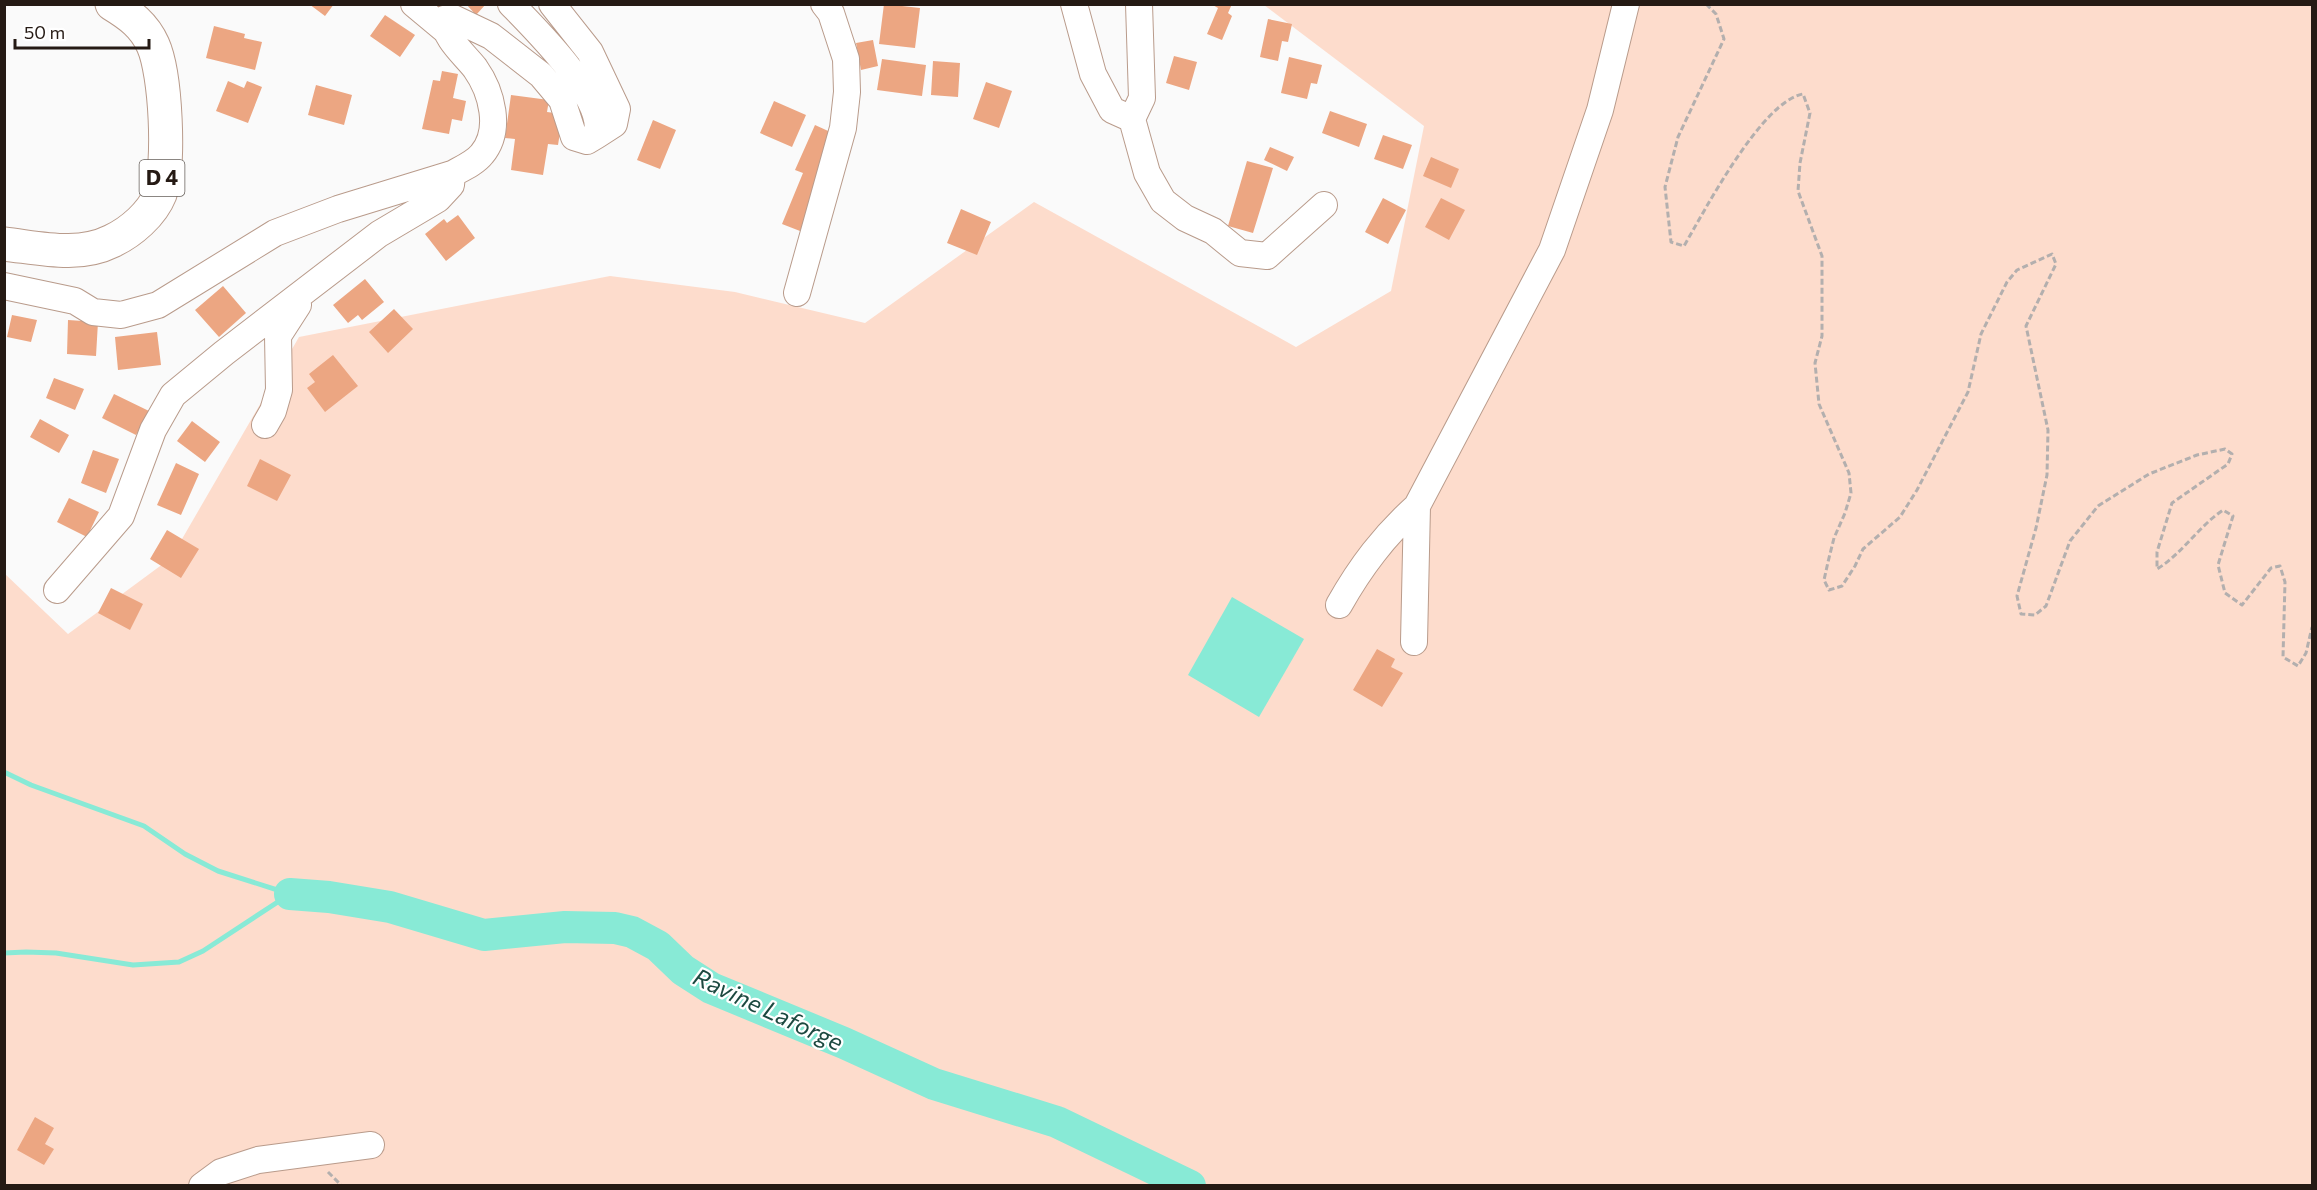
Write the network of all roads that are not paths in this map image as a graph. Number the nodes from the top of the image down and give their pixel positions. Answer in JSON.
{"nodes":[{"id":1,"x":112,"y":4,"type":"edge"},
{"id":2,"x":414,"y":4,"type":"edge"},
{"id":3,"x":511,"y":4,"type":"edge"},
{"id":4,"x":552,"y":4,"type":"edge"},
{"id":5,"x":824,"y":4,"type":"edge"},
{"id":6,"x":1074,"y":4,"type":"edge"},
{"id":7,"x":1139,"y":4,"type":"edge"},
{"id":8,"x":1626,"y":4,"type":"edge"},
{"id":9,"x":444,"y":29,"type":"junction"},
{"id":10,"x":1132,"y":119,"type":"junction"},
{"id":11,"x":597,"y":135,"type":"junction"},
{"id":12,"x":452,"y":174,"type":"junction"},
{"id":13,"x":1324,"y":205,"type":"dead end"},
{"id":14,"x":4,"y":244,"type":"edge"},
{"id":15,"x":4,"y":286,"type":"edge"},
{"id":16,"x":310,"y":287,"type":"junction"},
{"id":17,"x":797,"y":293,"type":"dead end"},
{"id":18,"x":265,"y":425,"type":"dead end"},
{"id":19,"x":1417,"y":506,"type":"junction"},
{"id":20,"x":57,"y":590,"type":"dead end"},
{"id":21,"x":1339,"y":605,"type":"dead end"},
{"id":22,"x":1414,"y":642,"type":"dead end"},
{"id":23,"x":371,"y":1145,"type":"dead end"},
{"id":24,"x":202,"y":1185,"type":"edge"}],
"edges":[{"from":1,"to":14,"type":"main road","number":"D 4"},
{"from":2,"to":9,"type":"street"},
{"from":3,"to":11,"type":"street"},
{"from":4,"to":11,"type":"street"},
{"from":5,"to":17,"type":"street"},
{"from":6,"to":10,"type":"street"},
{"from":7,"to":10,"type":"street"},
{"from":8,"to":19,"type":"street"},
{"from":9,"to":11,"type":"street"},
{"from":9,"to":12,"type":"street"},
{"from":10,"to":13,"type":"street"},
{"from":12,"to":15,"type":"street"},
{"from":12,"to":16,"type":"street"},
{"from":16,"to":18,"type":"street"},
{"from":16,"to":20,"type":"street"},
{"from":19,"to":21,"type":"street"},
{"from":19,"to":22,"type":"street"},
{"from":23,"to":24,"type":"street"}]}
